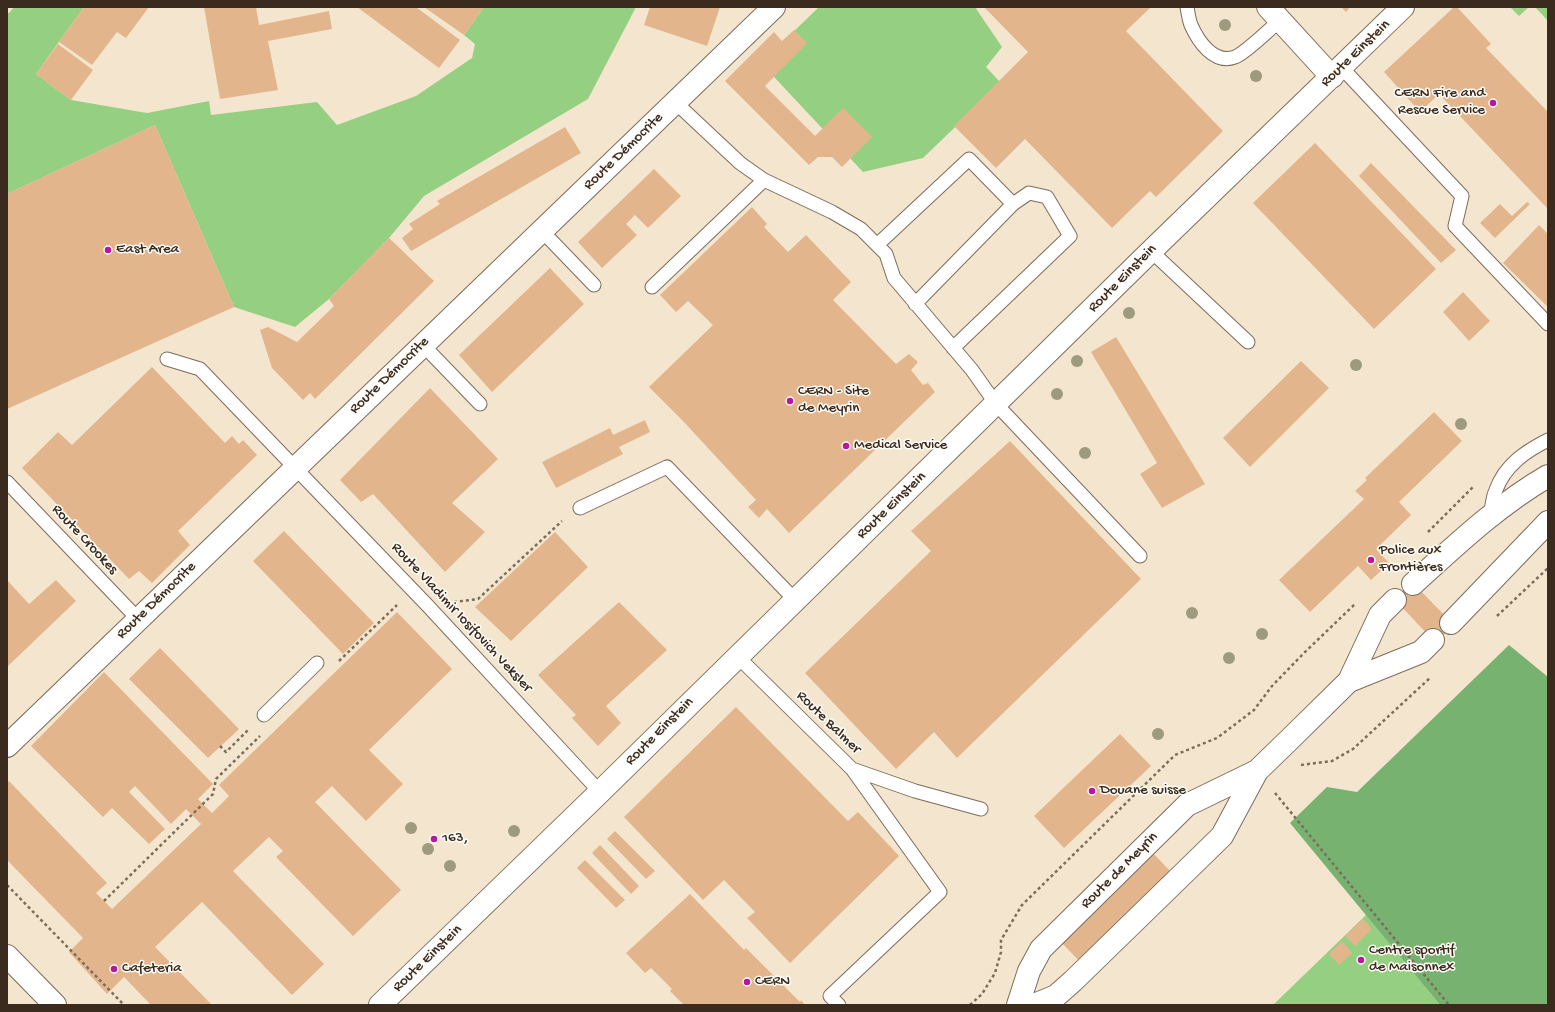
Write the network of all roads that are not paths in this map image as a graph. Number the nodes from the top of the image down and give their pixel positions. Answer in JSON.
{"nodes":[{"id":1,"x":774,"y":7,"type":"edge"},
{"id":2,"x":1187,"y":7,"type":"edge"},
{"id":3,"x":1403,"y":7,"type":"edge"},
{"id":4,"x":1274,"y":13,"type":"edge"},
{"id":5,"x":1337,"y":72,"type":"junction"},
{"id":6,"x":675,"y":102,"type":"junction"},
{"id":7,"x":764,"y":180,"type":"junction"},
{"id":8,"x":1013,"y":204,"type":"junction"},
{"id":9,"x":542,"y":231,"type":"junction"},
{"id":10,"x":877,"y":245,"type":"junction"},
{"id":11,"x":1151,"y":251,"type":"junction"},
{"id":12,"x":594,"y":286,"type":"dead end"},
{"id":13,"x":652,"y":287,"type":"dead end"},
{"id":14,"x":915,"y":304,"type":"junction"},
{"id":15,"x":1548,"y":324,"type":"edge"},
{"id":16,"x":1248,"y":342,"type":"dead end"},
{"id":17,"x":423,"y":345,"type":"junction"},
{"id":18,"x":953,"y":348,"type":"junction"},
{"id":19,"x":167,"y":359,"type":"dead end"},
{"id":20,"x":480,"y":404,"type":"dead end"},
{"id":21,"x":996,"y":404,"type":"junction"},
{"id":22,"x":1548,"y":440,"type":"edge"},
{"id":23,"x":296,"y":467,"type":"junction"},
{"id":24,"x":1548,"y":476,"type":"edge"},
{"id":25,"x":7,"y":482,"type":"edge"},
{"id":26,"x":580,"y":508,"type":"dead end"},
{"id":27,"x":1490,"y":517,"type":"junction"},
{"id":28,"x":1548,"y":522,"type":"edge"},
{"id":29,"x":1140,"y":556,"type":"dead end"},
{"id":30,"x":1413,"y":584,"type":"dead end"},
{"id":31,"x":795,"y":600,"type":"junction"},
{"id":32,"x":1395,"y":600,"type":"dead end"},
{"id":33,"x":138,"y":619,"type":"junction"},
{"id":34,"x":1451,"y":623,"type":"dead end"},
{"id":35,"x":1434,"y":640,"type":"dead end"},
{"id":36,"x":737,"y":656,"type":"junction"},
{"id":37,"x":317,"y":663,"type":"dead end"},
{"id":38,"x":1349,"y":681,"type":"junction"},
{"id":39,"x":264,"y":715,"type":"road end"},
{"id":40,"x":7,"y":746,"type":"edge"},
{"id":41,"x":852,"y":769,"type":"junction"},
{"id":42,"x":1257,"y":771,"type":"junction"},
{"id":43,"x":600,"y":792,"type":"junction"},
{"id":44,"x":981,"y":810,"type":"dead end"},
{"id":45,"x":7,"y":956,"type":"edge"},
{"id":46,"x":55,"y":1005,"type":"edge"},
{"id":47,"x":380,"y":1005,"type":"edge"},
{"id":48,"x":839,"y":1005,"type":"edge"},
{"id":49,"x":1018,"y":1005,"type":"edge"},
{"id":50,"x":1034,"y":1005,"type":"edge"}],
"edges":[{"from":1,"to":6,"type":"street","name":"Route Démocrite"},
{"from":2,"to":4,"type":"lane"},
{"from":3,"to":5,"type":"street","name":"Route Einstein"},
{"from":4,"to":5,"type":"street"},
{"from":5,"to":11,"type":"street","name":"Route Einstein"},
{"from":5,"to":15,"type":"lane"},
{"from":6,"to":7,"type":"lane"},
{"from":6,"to":9,"type":"street","name":"Route Démocrite"},
{"from":7,"to":10,"type":"lane"},
{"from":7,"to":13,"type":"lane"},
{"from":8,"to":10,"type":"lane"},
{"from":8,"to":14,"type":"lane"},
{"from":8,"to":18,"type":"lane"},
{"from":9,"to":12,"type":"lane"},
{"from":9,"to":17,"type":"street","name":"Route Démocrite"},
{"from":10,"to":14,"type":"lane"},
{"from":11,"to":16,"type":"lane"},
{"from":11,"to":21,"type":"street","name":"Route Einstein"},
{"from":14,"to":18,"type":"lane"},
{"from":17,"to":20,"type":"lane"},
{"from":17,"to":23,"type":"street","name":"Route Démocrite"},
{"from":18,"to":21,"type":"lane"},
{"from":19,"to":23,"type":"lane","name":"Route Vladimir Iosifovich Veksler"},
{"from":21,"to":29,"type":"lane"},
{"from":21,"to":31,"type":"street","name":"Route Einstein"},
{"from":22,"to":27,"type":"lane"},
{"from":23,"to":33,"type":"street","name":"Route Démocrite"},
{"from":23,"to":43,"type":"lane","name":"Route Vladimir Iosifovich Veksler"},
{"from":24,"to":27,"type":"street"},
{"from":25,"to":33,"type":"lane","name":"Route Crookes"},
{"from":26,"to":31,"type":"lane"},
{"from":27,"to":30,"type":"street"},
{"from":28,"to":34,"type":"street"},
{"from":31,"to":36,"type":"street","name":"Route Einstein"},
{"from":32,"to":38,"type":"street","name":"Route de Meyrin"},
{"from":33,"to":40,"type":"street","name":"Route Démocrite"},
{"from":35,"to":38,"type":"street","name":"Route de Meyrin"},
{"from":36,"to":41,"type":"lane","name":"Route Balmer"},
{"from":36,"to":43,"type":"street","name":"Route Einstein"},
{"from":37,"to":39,"type":"lane"},
{"from":38,"to":42,"type":"street","name":"Route de Meyrin"},
{"from":41,"to":44,"type":"lane","name":"Route Balmer"},
{"from":41,"to":48,"type":"lane"},
{"from":42,"to":49,"type":"street","name":"Route de Meyrin"},
{"from":42,"to":50,"type":"street","name":"Route de Meyrin"},
{"from":43,"to":47,"type":"street","name":"Route Einstein"},
{"from":45,"to":46,"type":"street"}]}
